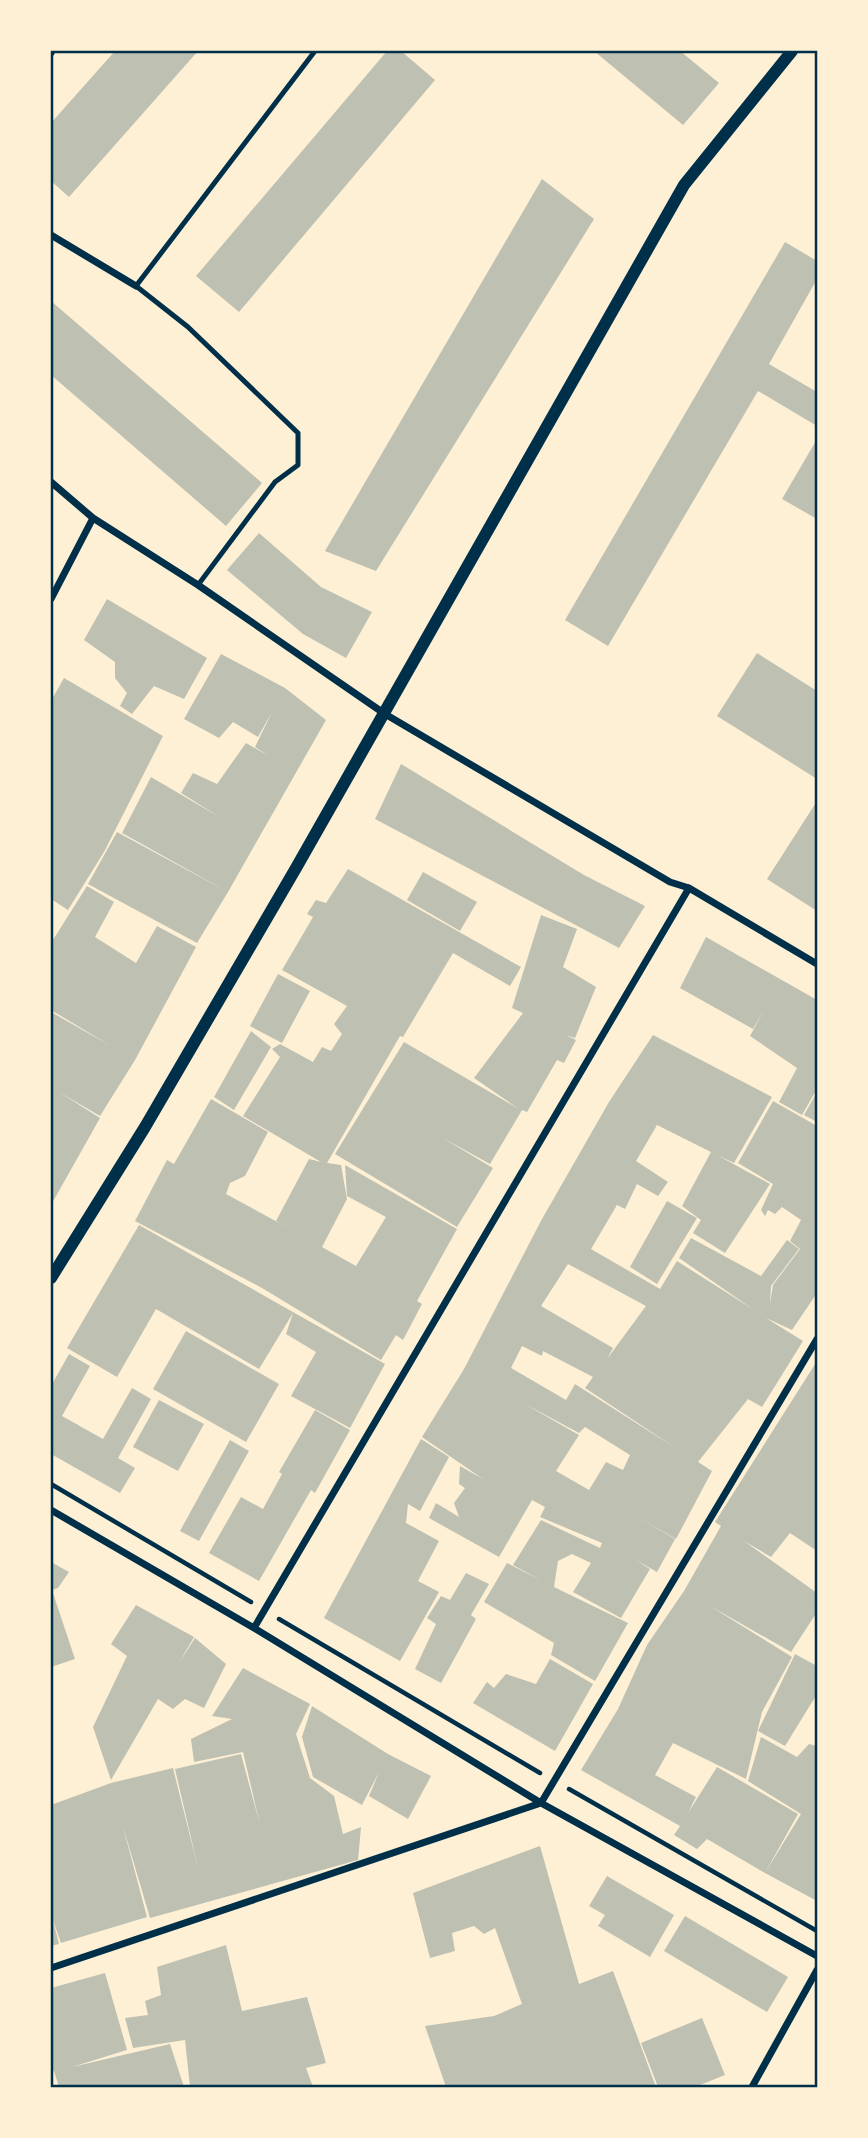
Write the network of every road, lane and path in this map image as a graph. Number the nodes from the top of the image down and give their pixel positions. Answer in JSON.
{"nodes":[{"id":1,"x":314,"y":51,"type":"edge"},
{"id":2,"x":792,"y":51,"type":"edge"},
{"id":3,"x":51,"y":235,"type":"edge"},
{"id":4,"x":136,"y":286,"type":"junction"},
{"id":5,"x":51,"y":482,"type":"edge"},
{"id":6,"x":93,"y":518,"type":"junction"},
{"id":7,"x":198,"y":585,"type":"junction"},
{"id":8,"x":51,"y":599,"type":"edge"},
{"id":9,"x":384,"y":714,"type":"junction"},
{"id":10,"x":689,"y":888,"type":"junction"},
{"id":11,"x":817,"y":964,"type":"edge"},
{"id":12,"x":51,"y":1278,"type":"edge"},
{"id":13,"x":817,"y":1339,"type":"edge"},
{"id":14,"x":51,"y":1484,"type":"edge"},
{"id":15,"x":51,"y":1510,"type":"edge"},
{"id":16,"x":265,"y":1610,"type":"junction"},
{"id":17,"x":254,"y":1628,"type":"junction"},
{"id":18,"x":554,"y":1781,"type":"junction"},
{"id":19,"x":541,"y":1802,"type":"junction"},
{"id":20,"x":817,"y":1931,"type":"edge"},
{"id":21,"x":817,"y":1956,"type":"edge"},
{"id":22,"x":51,"y":1968,"type":"edge"},
{"id":23,"x":817,"y":1970,"type":"edge"},
{"id":24,"x":752,"y":2087,"type":"edge"}],
"edges":[{"from":1,"to":4,"type":"lane"},
{"from":2,"to":9,"type":"street"},
{"from":3,"to":4,"type":"street"},
{"from":4,"to":7,"type":"lane"},
{"from":5,"to":6,"type":"street"},
{"from":6,"to":7,"type":"street"},
{"from":6,"to":8,"type":"street"},
{"from":7,"to":9,"type":"street"},
{"from":9,"to":10,"type":"street"},
{"from":9,"to":12,"type":"street"},
{"from":10,"to":11,"type":"street"},
{"from":10,"to":16,"type":"street"},
{"from":13,"to":18,"type":"street"},
{"from":14,"to":16,"type":"path"},
{"from":15,"to":17,"type":"street"},
{"from":16,"to":17,"type":"street"},
{"from":16,"to":18,"type":"path"},
{"from":17,"to":19,"type":"street"},
{"from":18,"to":19,"type":"street"},
{"from":18,"to":20,"type":"path"},
{"from":19,"to":21,"type":"street"},
{"from":19,"to":22,"type":"street"},
{"from":23,"to":24,"type":"street"}]}
